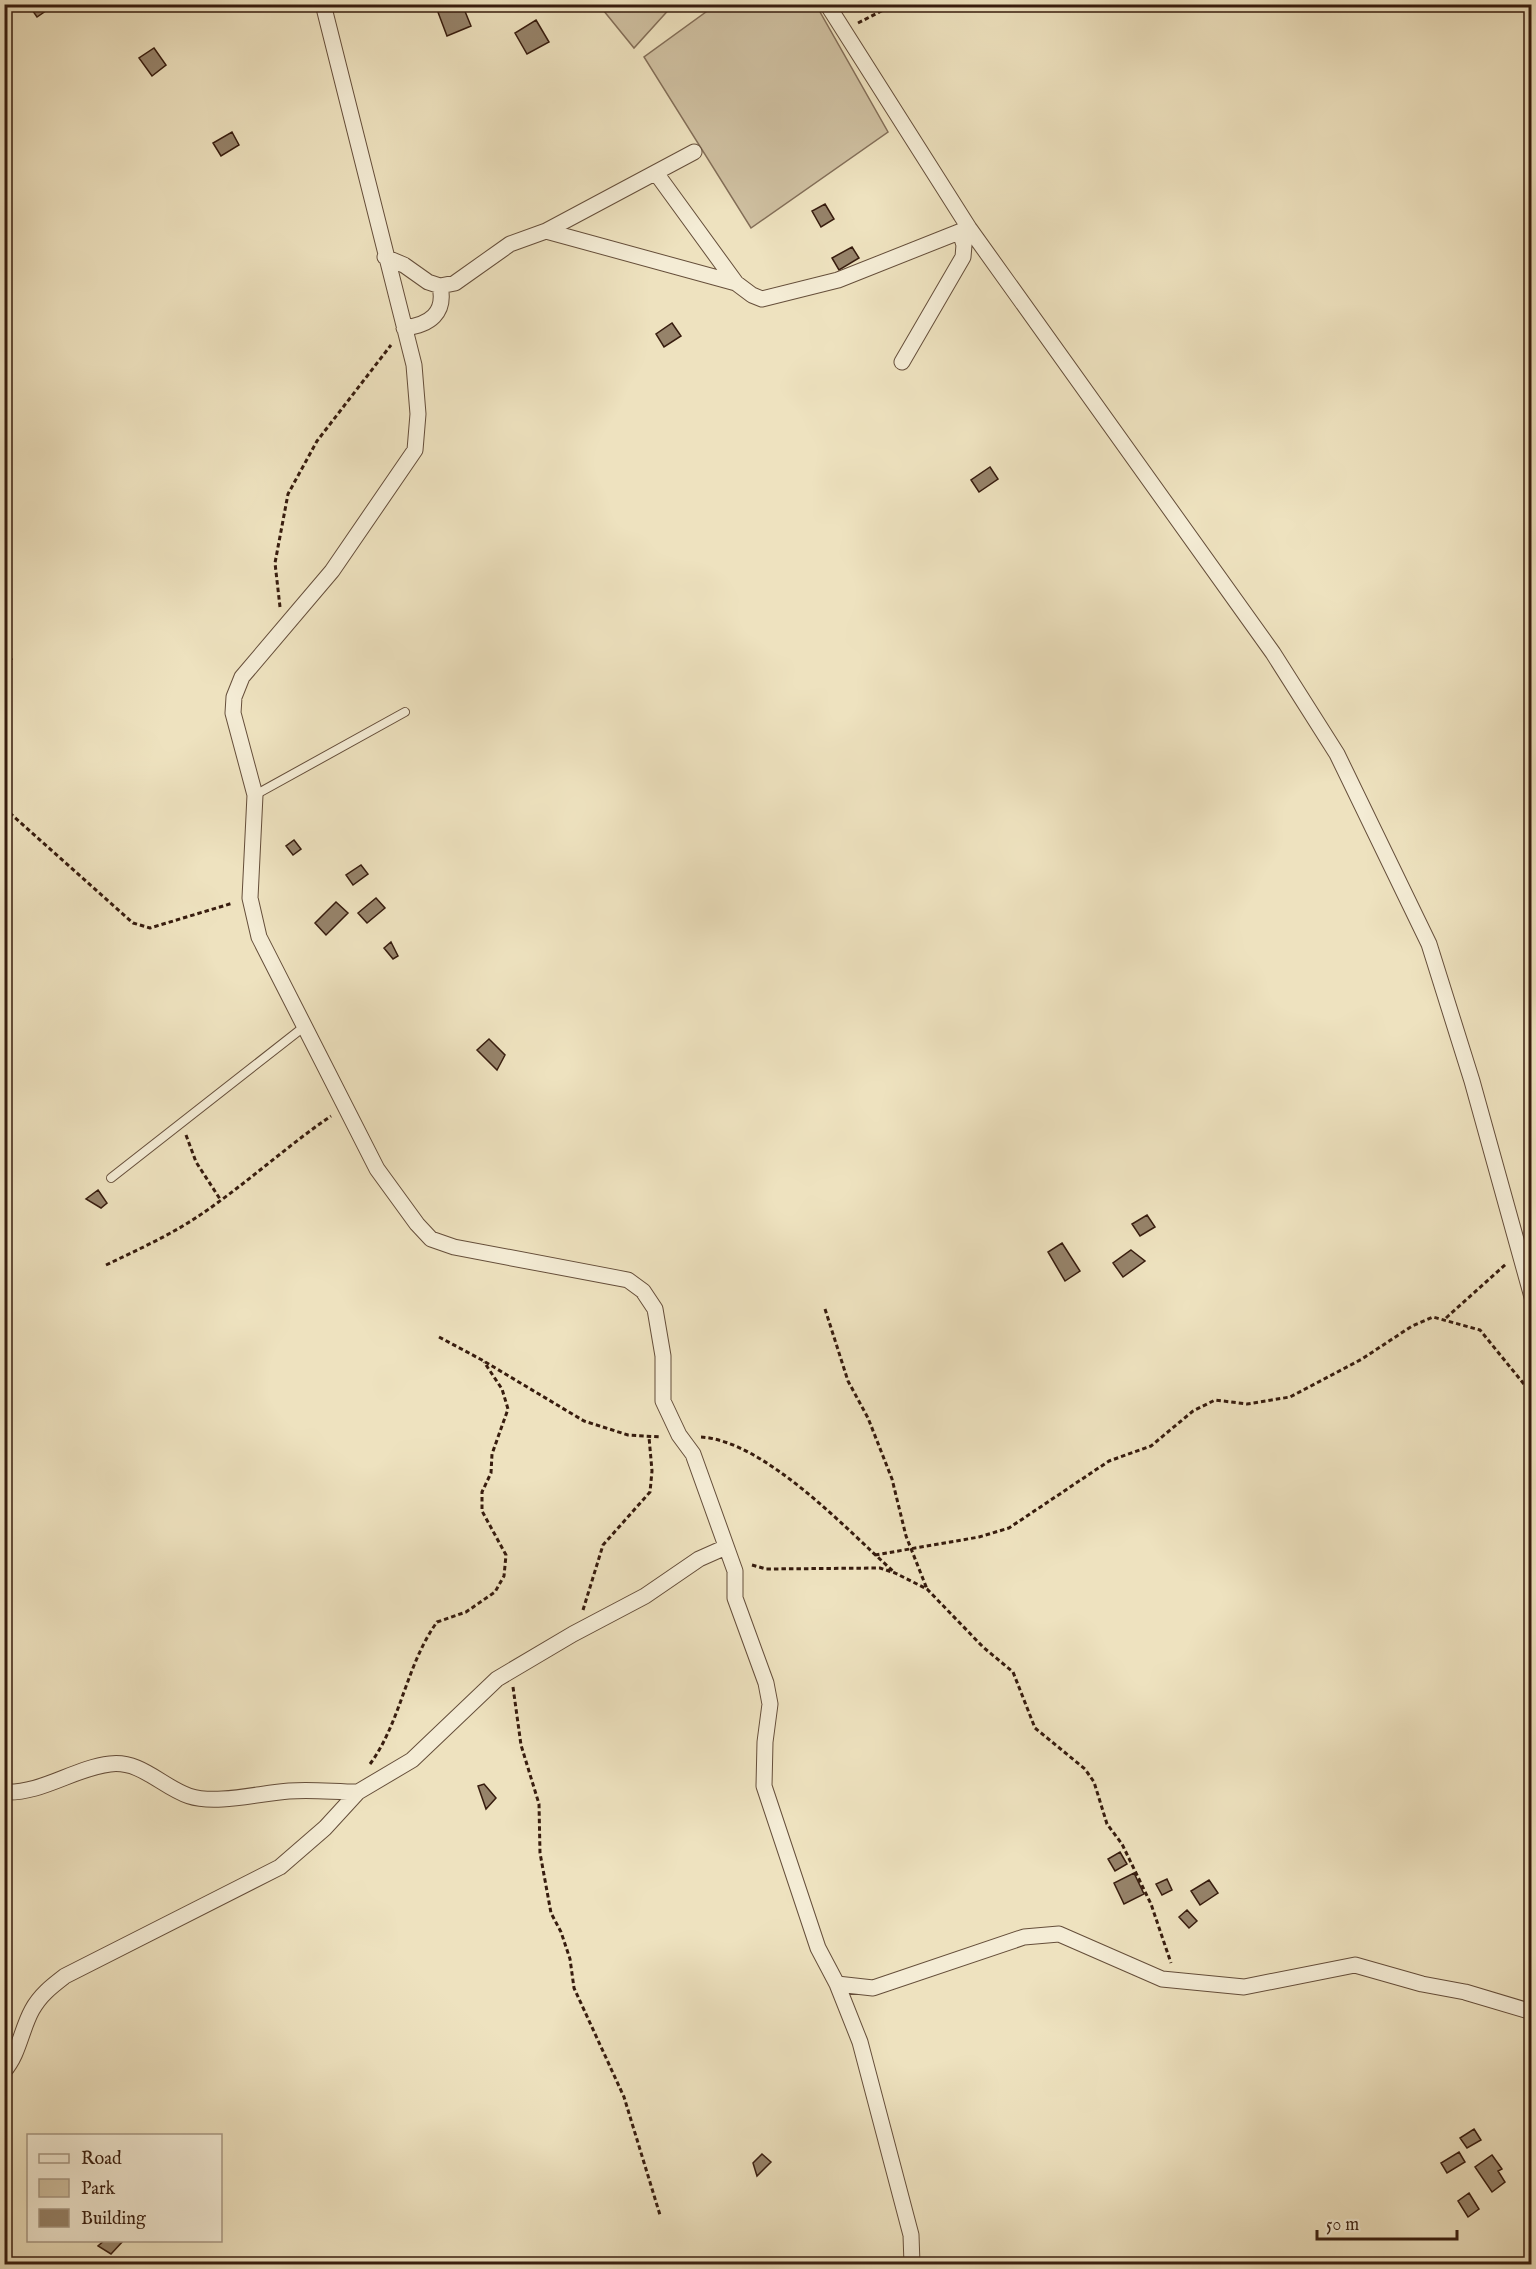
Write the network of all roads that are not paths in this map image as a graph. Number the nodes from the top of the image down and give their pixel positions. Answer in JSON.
{"nodes":[{"id":1,"x":323,"y":4,"type":"edge"},
{"id":2,"x":827,"y":4,"type":"edge"},
{"id":3,"x":694,"y":152,"type":"dead end"},
{"id":4,"x":656,"y":173,"type":"junction"},
{"id":5,"x":965,"y":230,"type":"junction"},
{"id":6,"x":546,"y":231,"type":"junction"},
{"id":7,"x":386,"y":257,"type":"junction"},
{"id":8,"x":736,"y":282,"type":"junction"},
{"id":9,"x":440,"y":286,"type":"junction"},
{"id":10,"x":404,"y":328,"type":"junction"},
{"id":11,"x":902,"y":362,"type":"dead end"},
{"id":12,"x":405,"y":712,"type":"dead end"},
{"id":13,"x":255,"y":795,"type":"junction"},
{"id":14,"x":305,"y":1026,"type":"junction"},
{"id":15,"x":111,"y":1178,"type":"dead end"},
{"id":16,"x":1532,"y":1297,"type":"edge"},
{"id":17,"x":726,"y":1547,"type":"junction"},
{"id":18,"x":4,"y":1792,"type":"edge"},
{"id":19,"x":358,"y":1792,"type":"junction"},
{"id":20,"x":837,"y":1984,"type":"junction"},
{"id":21,"x":1532,"y":2012,"type":"edge"},
{"id":22,"x":4,"y":2071,"type":"edge"},
{"id":23,"x":912,"y":2265,"type":"edge"}],
"edges":[{"from":1,"to":7,"type":"street"},
{"from":2,"to":5,"type":"street"},
{"from":3,"to":4,"type":"street"},
{"from":4,"to":6,"type":"street"},
{"from":4,"to":8,"type":"street"},
{"from":5,"to":8,"type":"street"},
{"from":5,"to":11,"type":"street"},
{"from":5,"to":16,"type":"street"},
{"from":6,"to":8,"type":"street"},
{"from":6,"to":9,"type":"street"},
{"from":7,"to":9,"type":"street"},
{"from":7,"to":10,"type":"street"},
{"from":9,"to":10,"type":"street"},
{"from":10,"to":13,"type":"street"},
{"from":12,"to":13,"type":"lane"},
{"from":13,"to":14,"type":"street"},
{"from":14,"to":15,"type":"lane"},
{"from":14,"to":17,"type":"street"},
{"from":17,"to":19,"type":"street"},
{"from":17,"to":20,"type":"street"},
{"from":18,"to":19,"type":"street"},
{"from":19,"to":22,"type":"street"},
{"from":20,"to":21,"type":"street"},
{"from":20,"to":23,"type":"street"}]}
